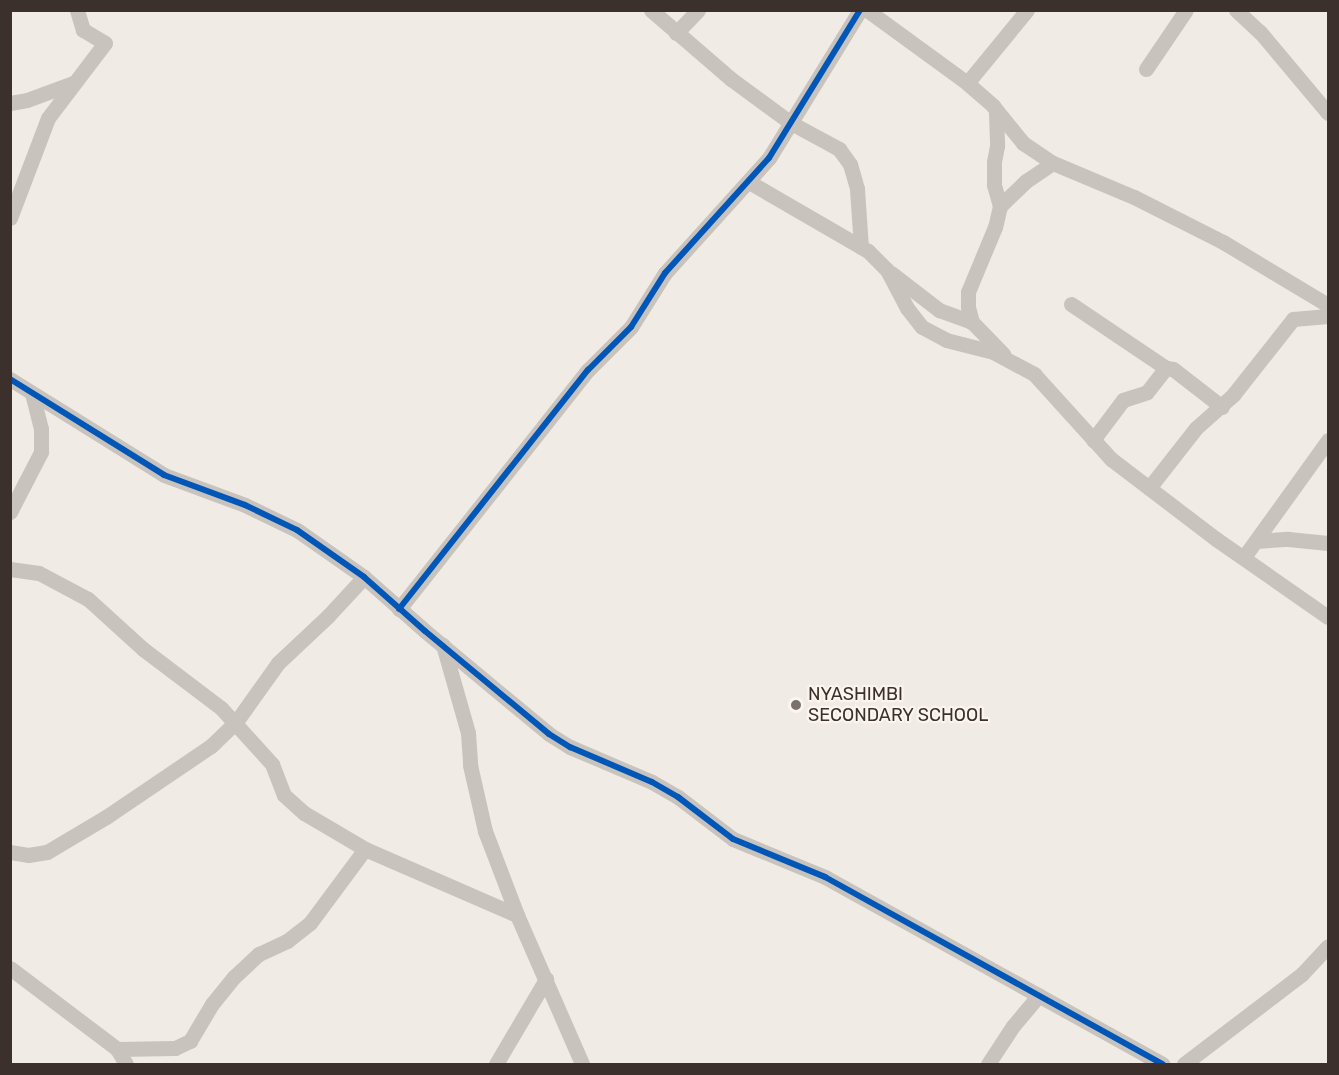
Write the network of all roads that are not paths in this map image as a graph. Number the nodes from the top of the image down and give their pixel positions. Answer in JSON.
{"nodes":[{"id":1,"x":77,"y":10,"type":"edge"},
{"id":2,"x":651,"y":10,"type":"edge"},
{"id":3,"x":698,"y":10,"type":"edge"},
{"id":4,"x":860,"y":10,"type":"edge"},
{"id":5,"x":867,"y":10,"type":"edge"},
{"id":6,"x":1027,"y":10,"type":"edge"},
{"id":7,"x":1186,"y":10,"type":"edge"},
{"id":8,"x":1236,"y":10,"type":"edge"},
{"id":9,"x":676,"y":33,"type":"junction"},
{"id":10,"x":1146,"y":69,"type":"dead end"},
{"id":11,"x":75,"y":83,"type":"junction"},
{"id":12,"x":967,"y":83,"type":"junction"},
{"id":13,"x":10,"y":103,"type":"edge"},
{"id":14,"x":996,"y":113,"type":"junction"},
{"id":15,"x":1329,"y":113,"type":"edge"},
{"id":16,"x":791,"y":123,"type":"junction"},
{"id":17,"x":1053,"y":163,"type":"junction"},
{"id":18,"x":749,"y":182,"type":"junction"},
{"id":19,"x":1000,"y":206,"type":"junction"},
{"id":20,"x":10,"y":218,"type":"edge"},
{"id":21,"x":861,"y":247,"type":"junction"},
{"id":22,"x":887,"y":270,"type":"junction"},
{"id":23,"x":1071,"y":304,"type":"dead end"},
{"id":24,"x":1329,"y":305,"type":"edge"},
{"id":25,"x":1329,"y":316,"type":"edge"},
{"id":26,"x":972,"y":322,"type":"junction"},
{"id":27,"x":1010,"y":360,"type":"junction"},
{"id":28,"x":1166,"y":368,"type":"junction"},
{"id":29,"x":10,"y":379,"type":"edge"},
{"id":30,"x":32,"y":393,"type":"junction"},
{"id":31,"x":1222,"y":407,"type":"junction"},
{"id":32,"x":1093,"y":440,"type":"junction"},
{"id":33,"x":1329,"y":440,"type":"edge"},
{"id":34,"x":1149,"y":488,"type":"junction"},
{"id":35,"x":10,"y":512,"type":"edge"},
{"id":36,"x":1256,"y":541,"type":"junction"},
{"id":37,"x":1329,"y":543,"type":"edge"},
{"id":38,"x":1244,"y":557,"type":"junction"},
{"id":39,"x":10,"y":569,"type":"edge"},
{"id":40,"x":364,"y":577,"type":"junction"},
{"id":41,"x":399,"y":609,"type":"junction"},
{"id":42,"x":1329,"y":617,"type":"edge"},
{"id":43,"x":443,"y":645,"type":"junction"},
{"id":44,"x":236,"y":722,"type":"junction"},
{"id":45,"x":365,"y":849,"type":"junction"},
{"id":46,"x":10,"y":852,"type":"edge"},
{"id":47,"x":518,"y":915,"type":"junction"},
{"id":48,"x":1329,"y":946,"type":"edge"},
{"id":49,"x":10,"y":968,"type":"edge"},
{"id":50,"x":546,"y":979,"type":"junction"},
{"id":51,"x":1039,"y":995,"type":"junction"},
{"id":52,"x":117,"y":1049,"type":"junction"},
{"id":53,"x":126,"y":1065,"type":"edge"},
{"id":54,"x":496,"y":1065,"type":"edge"},
{"id":55,"x":582,"y":1065,"type":"edge"},
{"id":56,"x":988,"y":1065,"type":"edge"},
{"id":57,"x":1163,"y":1065,"type":"edge"},
{"id":58,"x":1184,"y":1065,"type":"edge"}],
"edges":[{"from":1,"to":11,"type":"street"},
{"from":2,"to":9,"type":"street"},
{"from":3,"to":9,"type":"street"},
{"from":4,"to":16,"type":"street"},
{"from":5,"to":12,"type":"street"},
{"from":6,"to":12,"type":"street"},
{"from":7,"to":10,"type":"street"},
{"from":8,"to":15,"type":"street"},
{"from":9,"to":16,"type":"street"},
{"from":11,"to":13,"type":"street"},
{"from":11,"to":20,"type":"street"},
{"from":12,"to":14,"type":"street"},
{"from":14,"to":17,"type":"street"},
{"from":14,"to":19,"type":"street"},
{"from":16,"to":18,"type":"street"},
{"from":16,"to":21,"type":"street"},
{"from":17,"to":19,"type":"street"},
{"from":17,"to":24,"type":"street"},
{"from":18,"to":21,"type":"street"},
{"from":18,"to":41,"type":"street"},
{"from":19,"to":26,"type":"street"},
{"from":21,"to":22,"type":"street"},
{"from":22,"to":26,"type":"street"},
{"from":22,"to":27,"type":"street"},
{"from":23,"to":28,"type":"street"},
{"from":25,"to":31,"type":"street"},
{"from":26,"to":27,"type":"street"},
{"from":27,"to":32,"type":"street"},
{"from":28,"to":31,"type":"street"},
{"from":28,"to":32,"type":"street"},
{"from":29,"to":30,"type":"street"},
{"from":30,"to":35,"type":"street"},
{"from":30,"to":40,"type":"street"},
{"from":31,"to":34,"type":"street"},
{"from":32,"to":34,"type":"street"},
{"from":33,"to":36,"type":"street"},
{"from":34,"to":38,"type":"street"},
{"from":36,"to":37,"type":"street"},
{"from":36,"to":38,"type":"street"},
{"from":38,"to":42,"type":"street"},
{"from":39,"to":44,"type":"street"},
{"from":40,"to":41,"type":"street"},
{"from":40,"to":44,"type":"street"},
{"from":41,"to":43,"type":"street"},
{"from":43,"to":47,"type":"street"},
{"from":43,"to":51,"type":"street"},
{"from":44,"to":45,"type":"street"},
{"from":44,"to":46,"type":"street"},
{"from":45,"to":47,"type":"street"},
{"from":45,"to":52,"type":"street"},
{"from":47,"to":50,"type":"street"},
{"from":48,"to":58,"type":"street"},
{"from":49,"to":52,"type":"street"},
{"from":50,"to":54,"type":"street"},
{"from":50,"to":55,"type":"street"},
{"from":51,"to":56,"type":"street"},
{"from":51,"to":57,"type":"street"},
{"from":52,"to":53,"type":"street"}]}
